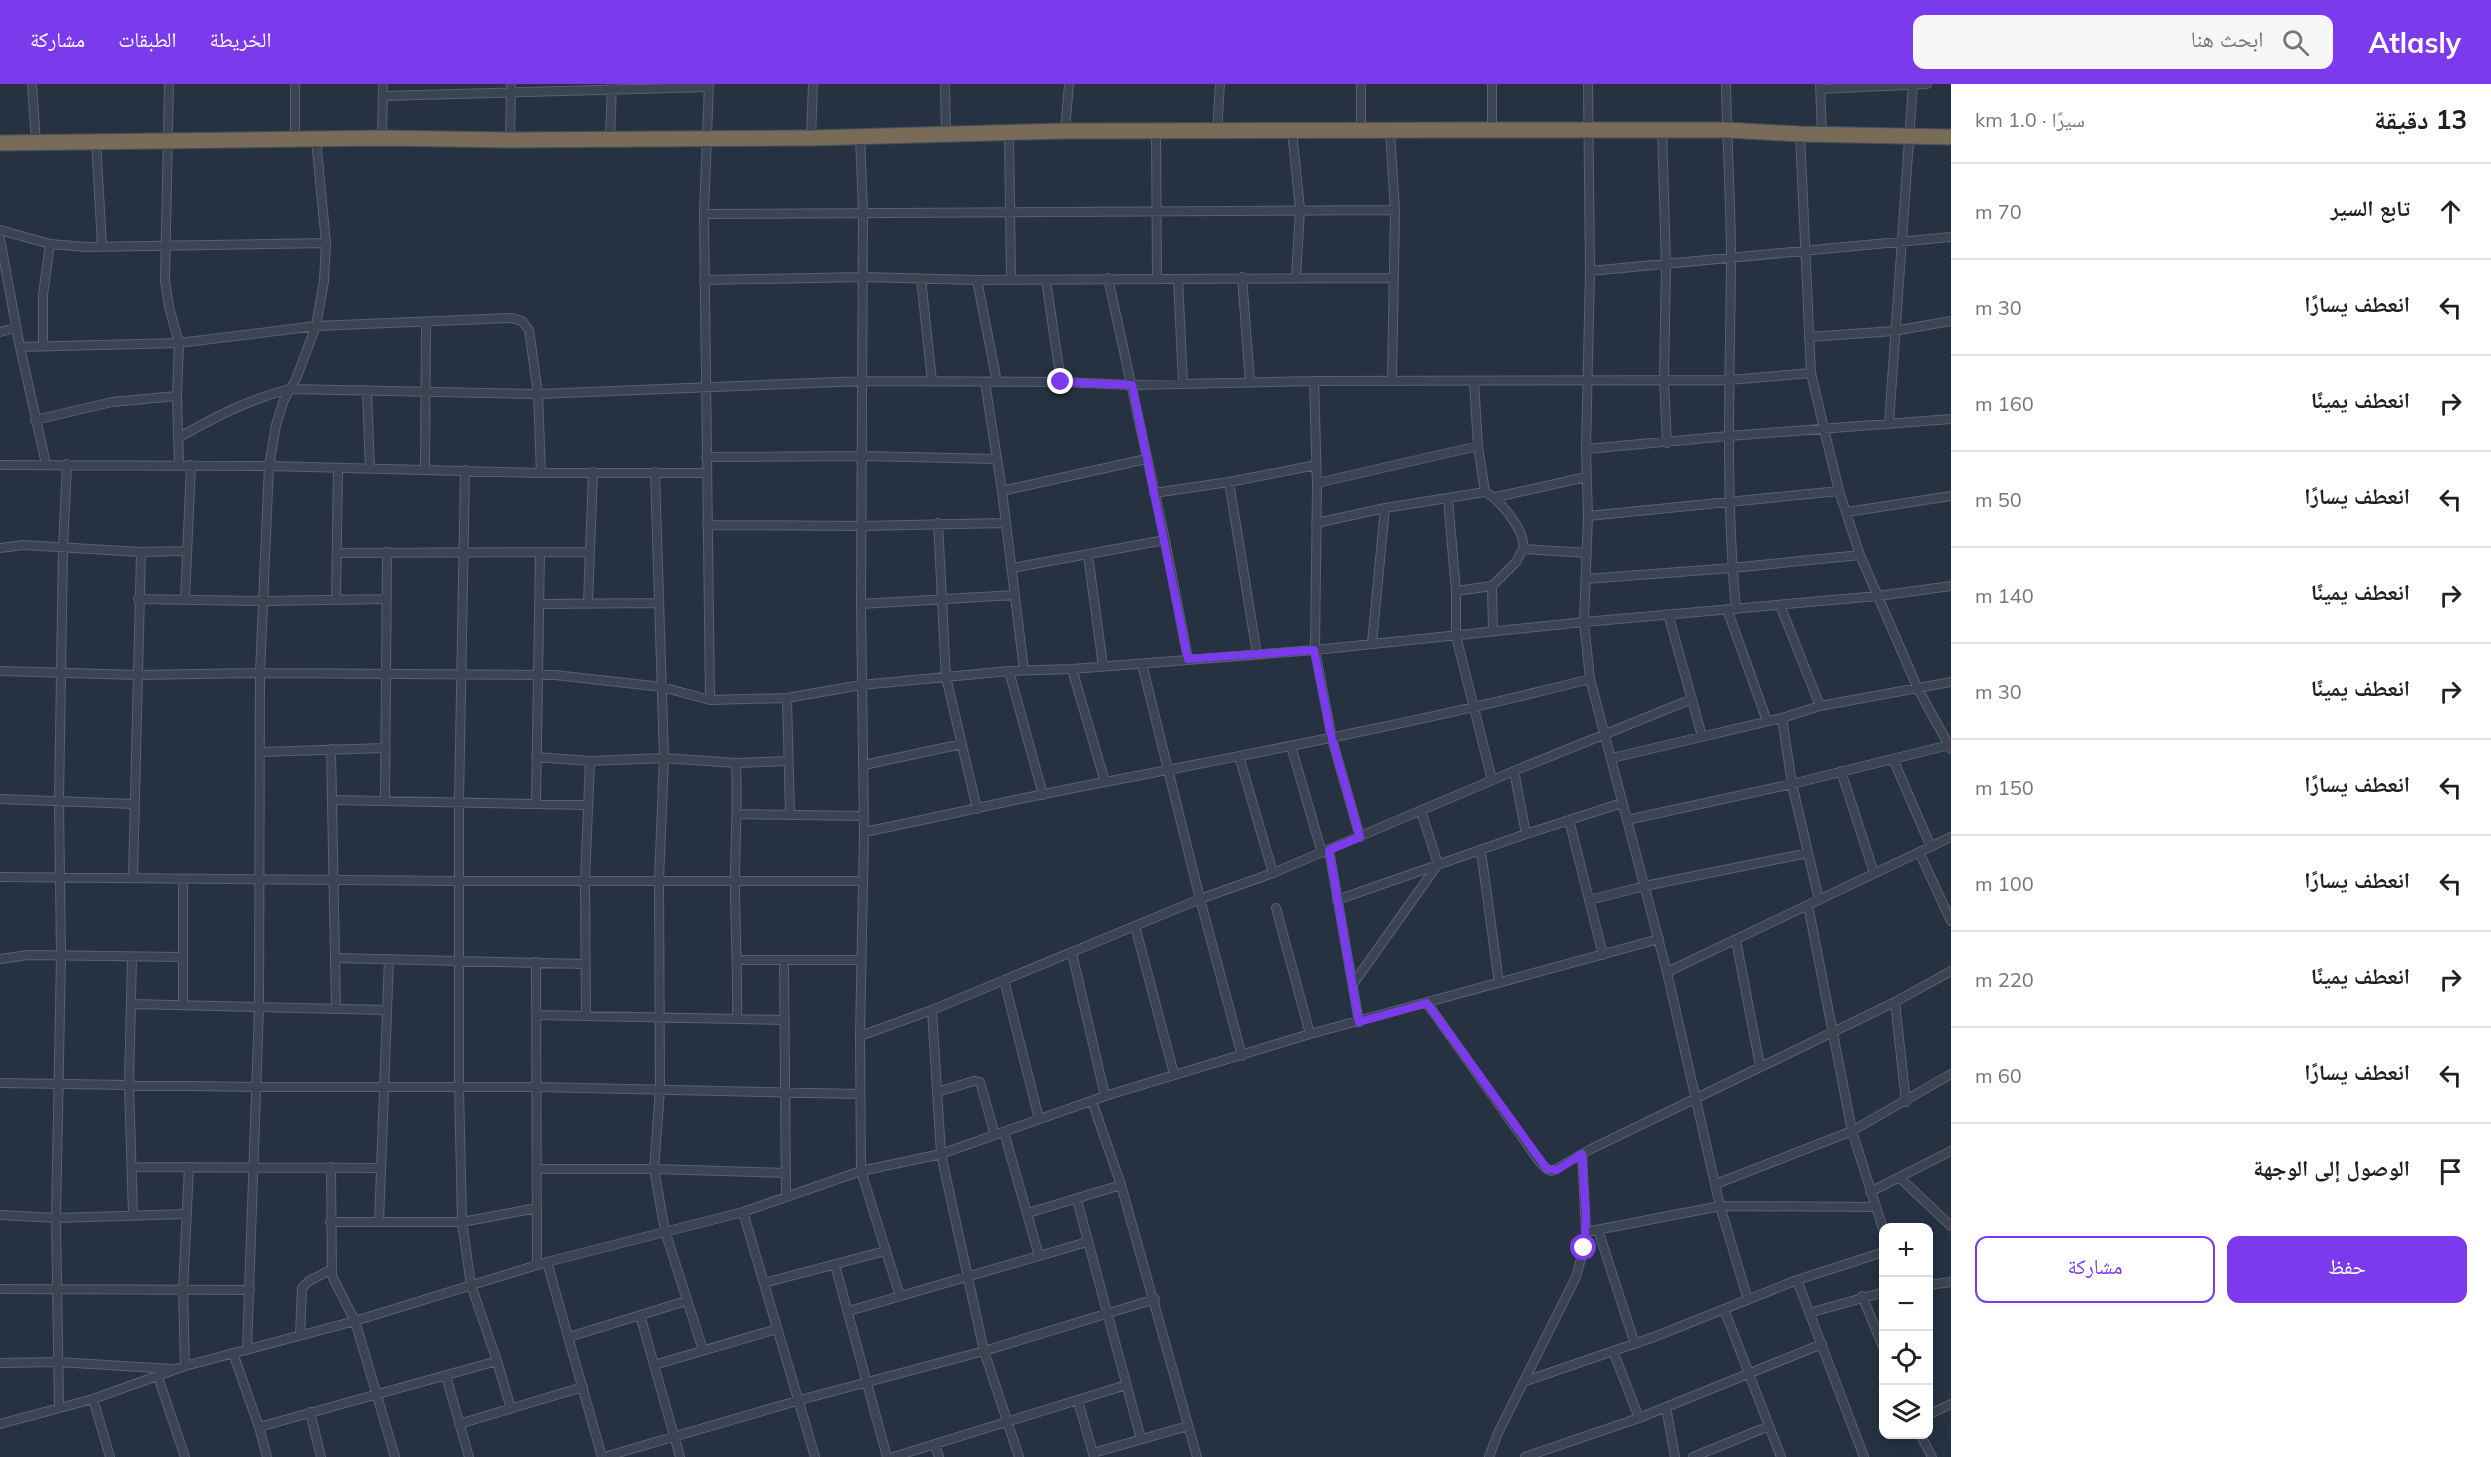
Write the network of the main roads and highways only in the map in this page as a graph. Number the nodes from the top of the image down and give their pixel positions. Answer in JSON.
{"nodes":[{"id":1,"x":1951,"y":137,"type":"edge"},
{"id":2,"x":0,"y":143,"type":"edge"}],
"edges":[{"from":1,"to":2,"type":"highway"}]}
